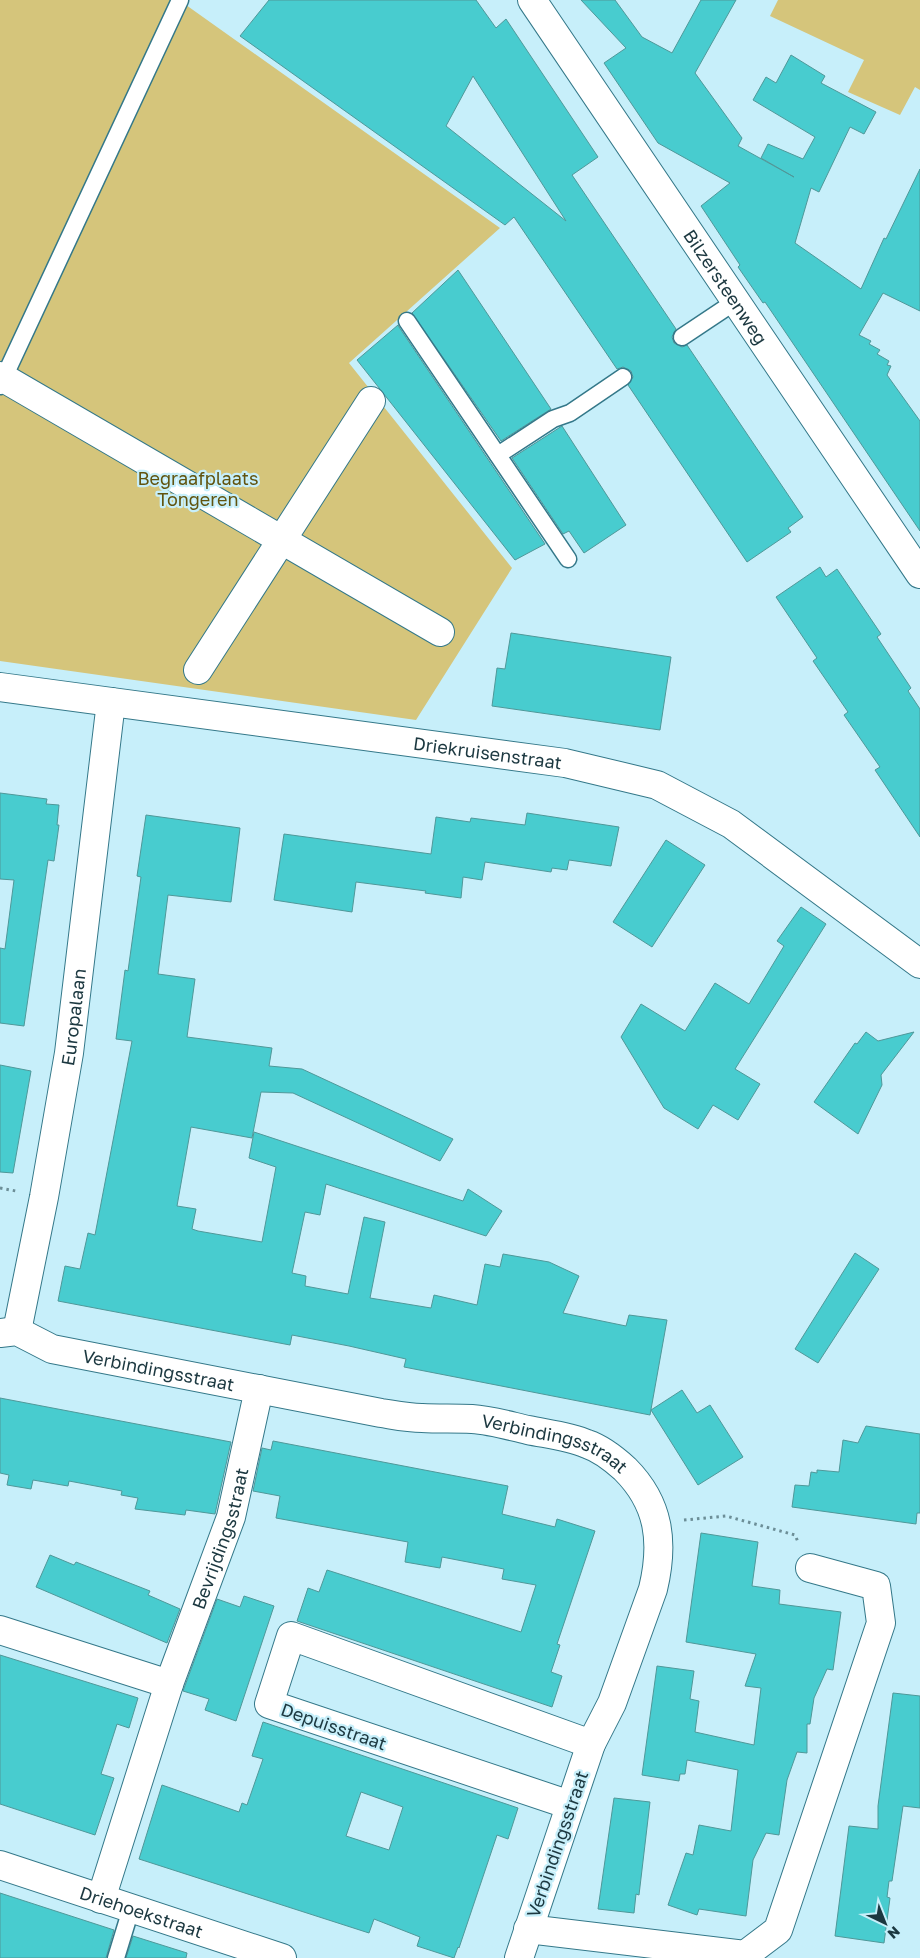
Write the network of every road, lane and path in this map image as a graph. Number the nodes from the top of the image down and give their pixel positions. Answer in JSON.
{"nodes":[{"id":1,"x":180,"y":0,"type":"edge"},
{"id":2,"x":532,"y":0,"type":"edge"},
{"id":3,"x":736,"y":301,"type":"junction"},
{"id":4,"x":407,"y":321,"type":"dead end"},
{"id":5,"x":682,"y":338,"type":"dead end"},
{"id":6,"x":623,"y":377,"type":"dead end"},
{"id":7,"x":1,"y":380,"type":"edge"},
{"id":8,"x":371,"y":401,"type":"dead end"},
{"id":9,"x":498,"y":455,"type":"junction"},
{"id":10,"x":281,"y":540,"type":"junction"},
{"id":11,"x":568,"y":559,"type":"dead end"},
{"id":12,"x":920,"y":574,"type":"edge"},
{"id":13,"x":440,"y":632,"type":"dead end"},
{"id":14,"x":198,"y":670,"type":"dead end"},
{"id":15,"x":0,"y":687,"type":"edge"},
{"id":16,"x":111,"y":702,"type":"junction"},
{"id":17,"x":920,"y":964,"type":"edge"},
{"id":18,"x":8,"y":1332,"type":"edge"},
{"id":19,"x":259,"y":1389,"type":"junction"},
{"id":20,"x":656,"y":1523,"type":"junction"},
{"id":21,"x":810,"y":1568,"type":"joint"},
{"id":22,"x":0,"y":1630,"type":"edge"},
{"id":23,"x":170,"y":1684,"type":"junction"},
{"id":24,"x":591,"y":1744,"type":"junction"},
{"id":25,"x":570,"y":1805,"type":"junction"},
{"id":26,"x":0,"y":1865,"type":"edge"},
{"id":27,"x":100,"y":1899,"type":"junction"},
{"id":28,"x":131,"y":1908,"type":"junction"},
{"id":29,"x":528,"y":1929,"type":"junction"},
{"id":30,"x":116,"y":1958,"type":"edge"},
{"id":31,"x":282,"y":1958,"type":"edge"},
{"id":32,"x":519,"y":1958,"type":"edge"}],
"edges":[{"from":1,"to":7,"type":"lane"},
{"from":2,"to":3,"type":"street","name":"Bilzersteenweg"},
{"from":3,"to":5,"type":"lane"},
{"from":3,"to":12,"type":"street","name":"Bilzersteenweg"},
{"from":4,"to":9,"type":"lane"},
{"from":6,"to":9,"type":"lane"},
{"from":7,"to":10,"type":"street"},
{"from":8,"to":10,"type":"street"},
{"from":9,"to":11,"type":"lane"},
{"from":10,"to":13,"type":"street"},
{"from":10,"to":14,"type":"street"},
{"from":15,"to":16,"type":"street","name":"Driekruisenstraat"},
{"from":16,"to":17,"type":"street","name":"Driekruisenstraat"},
{"from":16,"to":18,"type":"street","name":"Europalaan"},
{"from":18,"to":19,"type":"street","name":"Verbindingsstraat"},
{"from":19,"to":20,"type":"street","name":"Verbindingsstraat"},
{"from":19,"to":23,"type":"street","name":"Bevrijdingsstraat"},
{"from":20,"to":21,"type":"path"},
{"from":20,"to":24,"type":"street","name":"Verbindingsstraat"},
{"from":21,"to":29,"type":"street","name":"Verbindingsstraat"},
{"from":22,"to":23,"type":"street"},
{"from":23,"to":27,"type":"street","name":"Bevrijdingsstraat"},
{"from":24,"to":25,"type":"street","name":"Verbindingsstraat"},
{"from":24,"to":25,"type":"street","name":"Depuisstraat"},
{"from":25,"to":29,"type":"street","name":"Verbindingsstraat"},
{"from":26,"to":27,"type":"street","name":"Driehoekstraat"},
{"from":27,"to":28,"type":"street","name":"Driehoekstraat"},
{"from":28,"to":30,"type":"lane"},
{"from":28,"to":31,"type":"street","name":"Driehoekstraat"},
{"from":29,"to":32,"type":"street","name":"Verbindingsstraat"}]}
